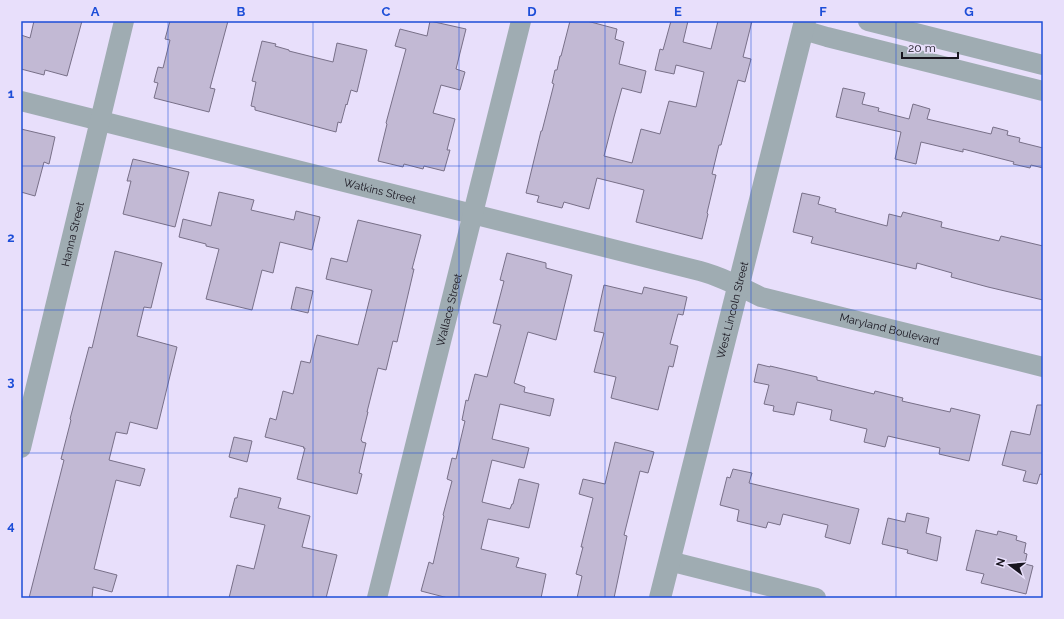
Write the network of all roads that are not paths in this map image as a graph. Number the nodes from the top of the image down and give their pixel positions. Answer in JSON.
{"nodes":[{"id":1,"x":124,"y":21,"type":"edge"},
{"id":2,"x":521,"y":21,"type":"edge"},
{"id":3,"x":868,"y":21,"type":"edge"},
{"id":4,"x":804,"y":26,"type":"edge"},
{"id":5,"x":1043,"y":65,"type":"edge"},
{"id":6,"x":1043,"y":90,"type":"edge"},
{"id":7,"x":21,"y":101,"type":"edge"},
{"id":8,"x":101,"y":120,"type":"junction"},
{"id":9,"x":472,"y":214,"type":"junction"},
{"id":10,"x":738,"y":285,"type":"junction"},
{"id":11,"x":1043,"y":367,"type":"edge"},
{"id":12,"x":21,"y":448,"type":"edge"},
{"id":13,"x":669,"y":561,"type":"junction"},
{"id":14,"x":377,"y":598,"type":"edge"},
{"id":15,"x":660,"y":598,"type":"edge"},
{"id":16,"x":816,"y":598,"type":"edge"}],
"edges":[{"from":1,"to":8,"type":"street","name":"Hanna Street"},
{"from":2,"to":9,"type":"street","name":"Wallace Street"},
{"from":3,"to":5,"type":"street"},
{"from":4,"to":6,"type":"street"},
{"from":4,"to":10,"type":"street","name":"West Lincoln Street"},
{"from":7,"to":8,"type":"street","name":"Watkins Street"},
{"from":8,"to":9,"type":"street","name":"Watkins Street"},
{"from":8,"to":12,"type":"street","name":"Hanna Street"},
{"from":9,"to":10,"type":"street","name":"Watkins Street"},
{"from":9,"to":14,"type":"street","name":"Wallace Street"},
{"from":10,"to":11,"type":"street","name":"Maryland Boulevard"},
{"from":10,"to":13,"type":"street","name":"West Lincoln Street"},
{"from":13,"to":15,"type":"street","name":"West Lincoln Street"},
{"from":13,"to":16,"type":"street"}]}
